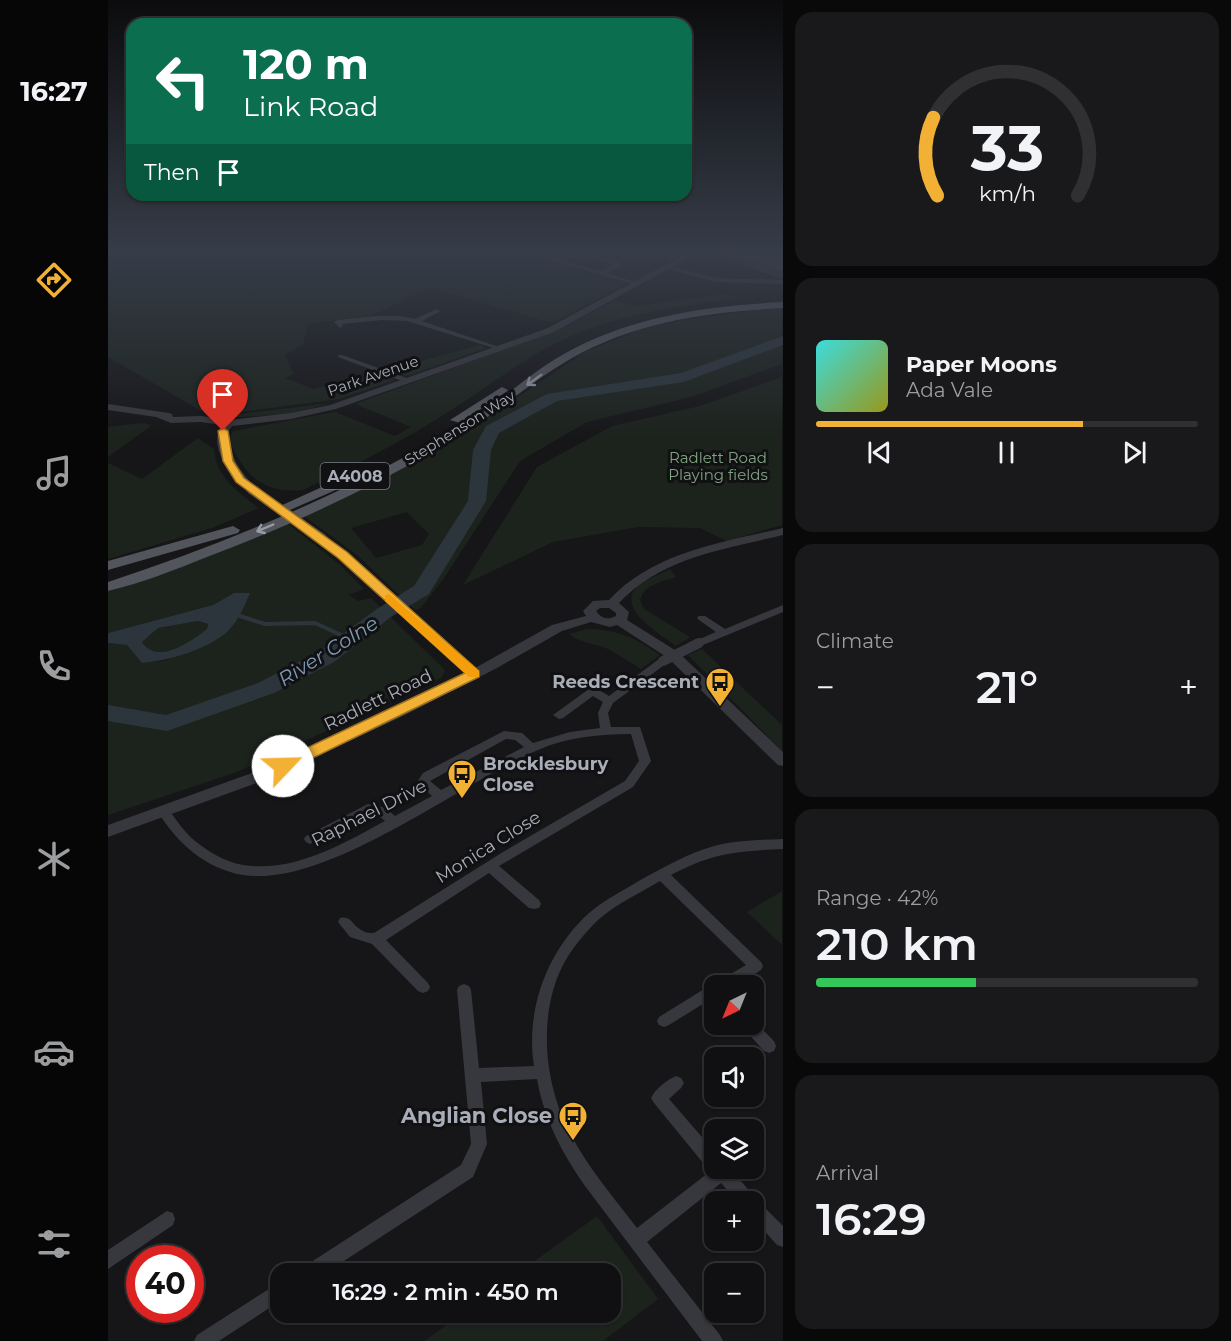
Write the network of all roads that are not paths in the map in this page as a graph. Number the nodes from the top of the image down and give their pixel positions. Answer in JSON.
{"nodes":[{"id":1,"x":430,"y":315,"type":"edge"},
{"id":2,"x":581,"y":315,"type":"edge"},
{"id":3,"x":664,"y":315,"type":"edge"},
{"id":4,"x":703,"y":315,"type":"edge"},
{"id":5,"x":415,"y":322,"type":"junction"},
{"id":6,"x":340,"y":326,"type":"dead end"},
{"id":7,"x":499,"y":348,"type":"junction"},
{"id":8,"x":340,"y":356,"type":"dead end"},
{"id":9,"x":408,"y":380,"type":"junction"},
{"id":10,"x":108,"y":406,"type":"edge"},
{"id":11,"x":228,"y":423,"type":"junction"},
{"id":12,"x":232,"y":530,"type":"junction"},
{"id":13,"x":783,"y":531,"type":"edge"},
{"id":14,"x":108,"y":566,"type":"edge"},
{"id":15,"x":108,"y":575,"type":"edge"},
{"id":16,"x":108,"y":587,"type":"edge"},
{"id":17,"x":612,"y":604,"type":"junction"},
{"id":18,"x":783,"y":608,"type":"edge"},
{"id":19,"x":592,"y":618,"type":"junction"},
{"id":20,"x":702,"y":618,"type":"dead end"},
{"id":21,"x":619,"y":620,"type":"junction"},
{"id":22,"x":723,"y":632,"type":"junction"},
{"id":23,"x":474,"y":674,"type":"junction"},
{"id":24,"x":609,"y":701,"type":"junction"},
{"id":25,"x":559,"y":715,"type":"dead end"},
{"id":26,"x":606,"y":730,"type":"junction"},
{"id":27,"x":636,"y":730,"type":"joint"},
{"id":28,"x":532,"y":748,"type":"junction"},
{"id":29,"x":783,"y":761,"type":"edge"},
{"id":30,"x":440,"y":796,"type":"junction"},
{"id":31,"x":164,"y":812,"type":"junction"},
{"id":32,"x":394,"y":822,"type":"junction"},
{"id":33,"x":108,"y":831,"type":"edge"},
{"id":34,"x":310,"y":839,"type":"dead end"},
{"id":35,"x":783,"y":844,"type":"edge"},
{"id":36,"x":490,"y":866,"type":"junction"},
{"id":37,"x":662,"y":875,"type":"junction"},
{"id":38,"x":534,"y":904,"type":"dead end"},
{"id":39,"x":345,"y":922,"type":"dead end"},
{"id":40,"x":376,"y":939,"type":"junction"},
{"id":41,"x":741,"y":975,"type":"edge"},
{"id":42,"x":423,"y":987,"type":"dead end"},
{"id":43,"x":465,"y":990,"type":"dead end"},
{"id":44,"x":704,"y":996,"type":"edge"},
{"id":45,"x":664,"y":1021,"type":"dead end"},
{"id":46,"x":758,"y":1035,"type":"edge"},
{"id":47,"x":769,"y":1046,"type":"dead end"},
{"id":48,"x":542,"y":1072,"type":"junction"},
{"id":49,"x":474,"y":1075,"type":"junction"},
{"id":50,"x":676,"y":1083,"type":"dead end"},
{"id":51,"x":704,"y":1151,"type":"edge"},
{"id":52,"x":705,"y":1179,"type":"edge"},
{"id":53,"x":728,"y":1179,"type":"edge"},
{"id":54,"x":738,"y":1191,"type":"edge"},
{"id":55,"x":764,"y":1218,"type":"edge"},
{"id":56,"x":167,"y":1219,"type":"dead end"},
{"id":57,"x":783,"y":1239,"type":"edge"},
{"id":58,"x":636,"y":1240,"type":"junction"},
{"id":59,"x":108,"y":1260,"type":"edge"},
{"id":60,"x":325,"y":1263,"type":"edge"},
{"id":61,"x":270,"y":1297,"type":"edge"},
{"id":62,"x":203,"y":1341,"type":"edge"},
{"id":63,"x":714,"y":1341,"type":"edge"}],
"edges":[{"from":1,"to":5,"type":"street"},
{"from":2,"to":7,"type":"street","name":"Park Avenue"},
{"from":3,"to":12,"type":"main road","name":"Stephenson Way","number":"A4008"},
{"from":4,"to":16,"type":"main road","name":"Stephenson Way","number":"A4008","one_way":true},
{"from":5,"to":6,"type":"street"},
{"from":5,"to":7,"type":"street"},
{"from":7,"to":9,"type":"street","name":"Park Avenue"},
{"from":8,"to":9,"type":"street"},
{"from":9,"to":11,"type":"street","name":"Park Avenue"},
{"from":10,"to":11,"type":"street","name":"Park Avenue"},
{"from":11,"to":23,"type":"street","bridge":true},
{"from":12,"to":14,"type":"main road","name":"Stephenson Way","number":"A4008"},
{"from":12,"to":15,"type":"main road","name":"Stephenson Way"},
{"from":13,"to":17,"type":"street"},
{"from":17,"to":19,"type":"street"},
{"from":17,"to":21,"type":"street"},
{"from":18,"to":22,"type":"street"},
{"from":19,"to":21,"type":"street"},
{"from":19,"to":23,"type":"street","name":"Radlett Road"},
{"from":20,"to":22,"type":"street"},
{"from":21,"to":29,"type":"street"},
{"from":22,"to":24,"type":"street","bridge":true},
{"from":23,"to":31,"type":"street","name":"Radlett Road"},
{"from":24,"to":25,"type":"street"},
{"from":24,"to":26,"type":"street"},
{"from":26,"to":27,"type":"street","name":"Raphael Drive"},
{"from":26,"to":28,"type":"street","name":"Raphael Drive"},
{"from":27,"to":36,"type":"street","name":"Monica Close"},
{"from":28,"to":30,"type":"street","name":"Raphael Drive"},
{"from":28,"to":30,"type":"street"},
{"from":30,"to":32,"type":"street","name":"Raphael Drive"},
{"from":31,"to":32,"type":"street","name":"Raphael Drive"},
{"from":31,"to":33,"type":"street","name":"Radlett Road"},
{"from":32,"to":34,"type":"street"},
{"from":35,"to":37,"type":"street"},
{"from":36,"to":38,"type":"street"},
{"from":36,"to":40,"type":"street","name":"Monica Close"},
{"from":37,"to":41,"type":"street"},
{"from":37,"to":48,"type":"street"},
{"from":39,"to":40,"type":"street"},
{"from":40,"to":42,"type":"street"},
{"from":43,"to":49,"type":"street"},
{"from":44,"to":45,"type":"street"},
{"from":46,"to":47,"type":"street"},
{"from":48,"to":49,"type":"street"},
{"from":48,"to":58,"type":"street"},
{"from":49,"to":60,"type":"street"},
{"from":50,"to":51,"type":"street"},
{"from":52,"to":58,"type":"street"},
{"from":53,"to":54,"type":"street"},
{"from":55,"to":57,"type":"street"},
{"from":56,"to":59,"type":"street"},
{"from":58,"to":63,"type":"street"},
{"from":61,"to":62,"type":"street"}]}
